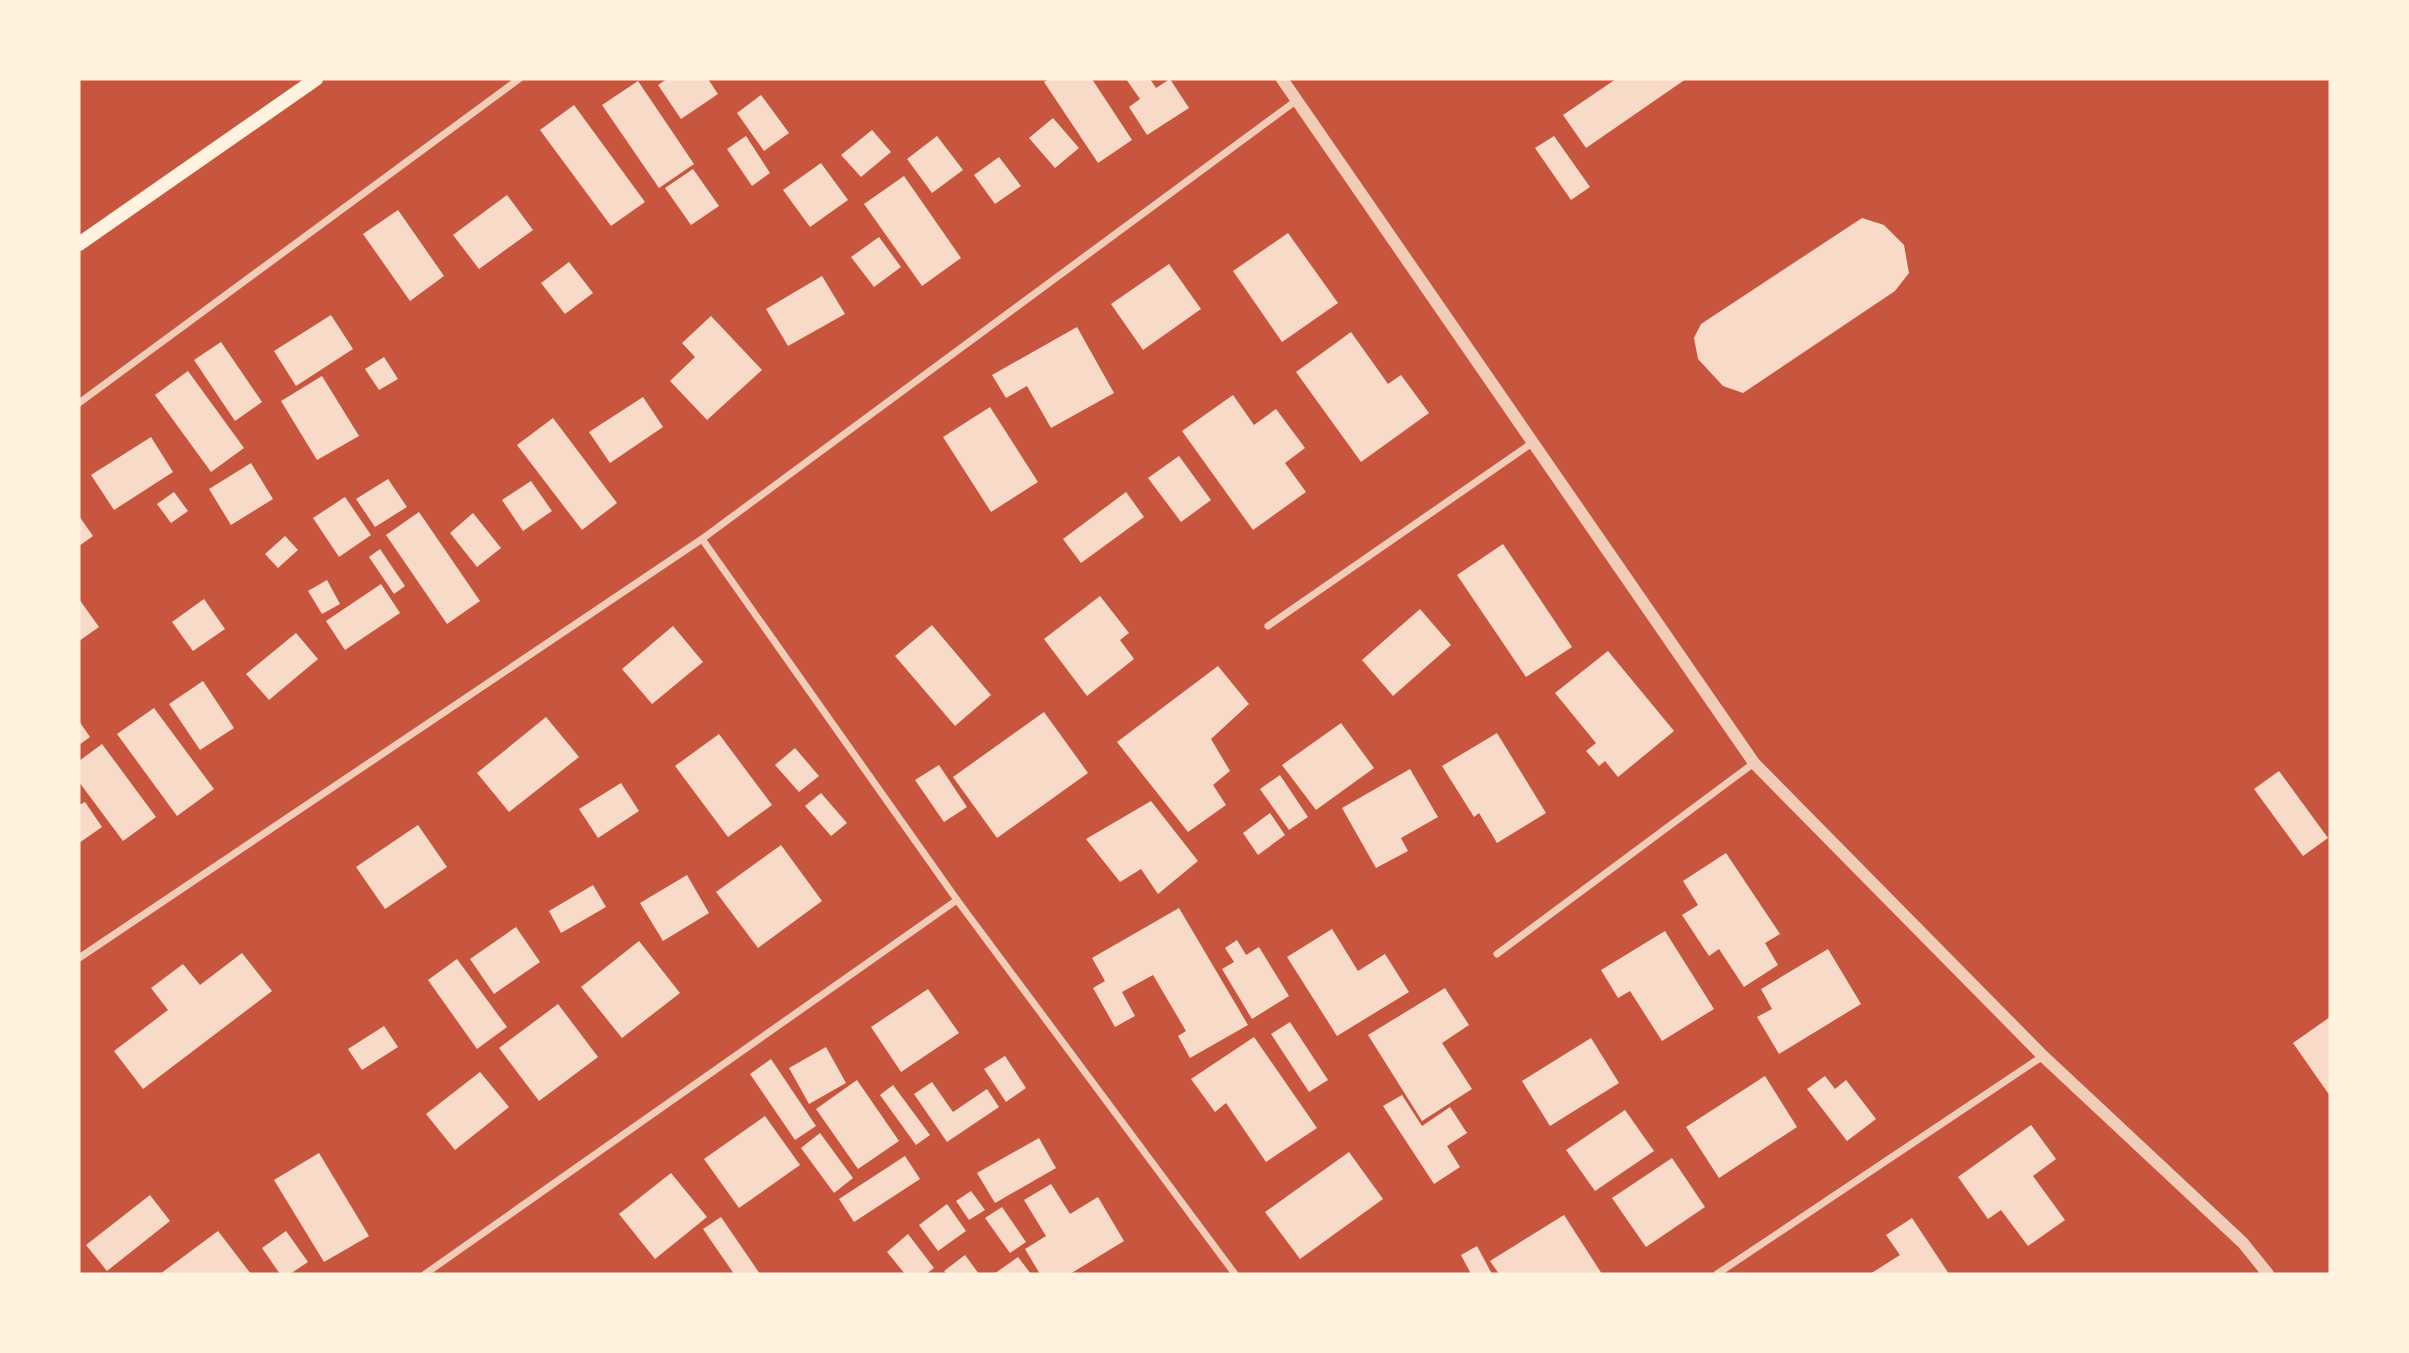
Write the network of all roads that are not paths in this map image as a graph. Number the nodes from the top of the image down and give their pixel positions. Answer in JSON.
{"nodes":[{"id":1,"x":316,"y":79,"type":"edge"},
{"id":2,"x":519,"y":79,"type":"edge"},
{"id":3,"x":1282,"y":79,"type":"edge"},
{"id":4,"x":1298,"y":99,"type":"junction"},
{"id":5,"x":79,"y":244,"type":"edge"},
{"id":6,"x":79,"y":403,"type":"edge"},
{"id":7,"x":1532,"y":443,"type":"junction"},
{"id":8,"x":702,"y":539,"type":"junction"},
{"id":9,"x":1268,"y":626,"type":"dead end"},
{"id":10,"x":1754,"y":763,"type":"junction"},
{"id":11,"x":957,"y":900,"type":"junction"},
{"id":12,"x":1497,"y":954,"type":"dead end"},
{"id":13,"x":79,"y":958,"type":"edge"},
{"id":14,"x":2043,"y":1056,"type":"junction"},
{"id":15,"x":425,"y":1274,"type":"edge"},
{"id":16,"x":1235,"y":1274,"type":"edge"},
{"id":17,"x":1717,"y":1274,"type":"edge"},
{"id":18,"x":2268,"y":1274,"type":"edge"}],
"edges":[{"from":1,"to":5,"type":"main road"},
{"from":2,"to":6,"type":"street"},
{"from":3,"to":4,"type":"street"},
{"from":4,"to":7,"type":"street"},
{"from":4,"to":8,"type":"street"},
{"from":7,"to":9,"type":"street"},
{"from":7,"to":10,"type":"street"},
{"from":8,"to":11,"type":"street"},
{"from":8,"to":13,"type":"street"},
{"from":10,"to":12,"type":"street"},
{"from":10,"to":14,"type":"street"},
{"from":11,"to":15,"type":"street"},
{"from":11,"to":16,"type":"street"},
{"from":14,"to":17,"type":"street"},
{"from":14,"to":18,"type":"street"}]}
